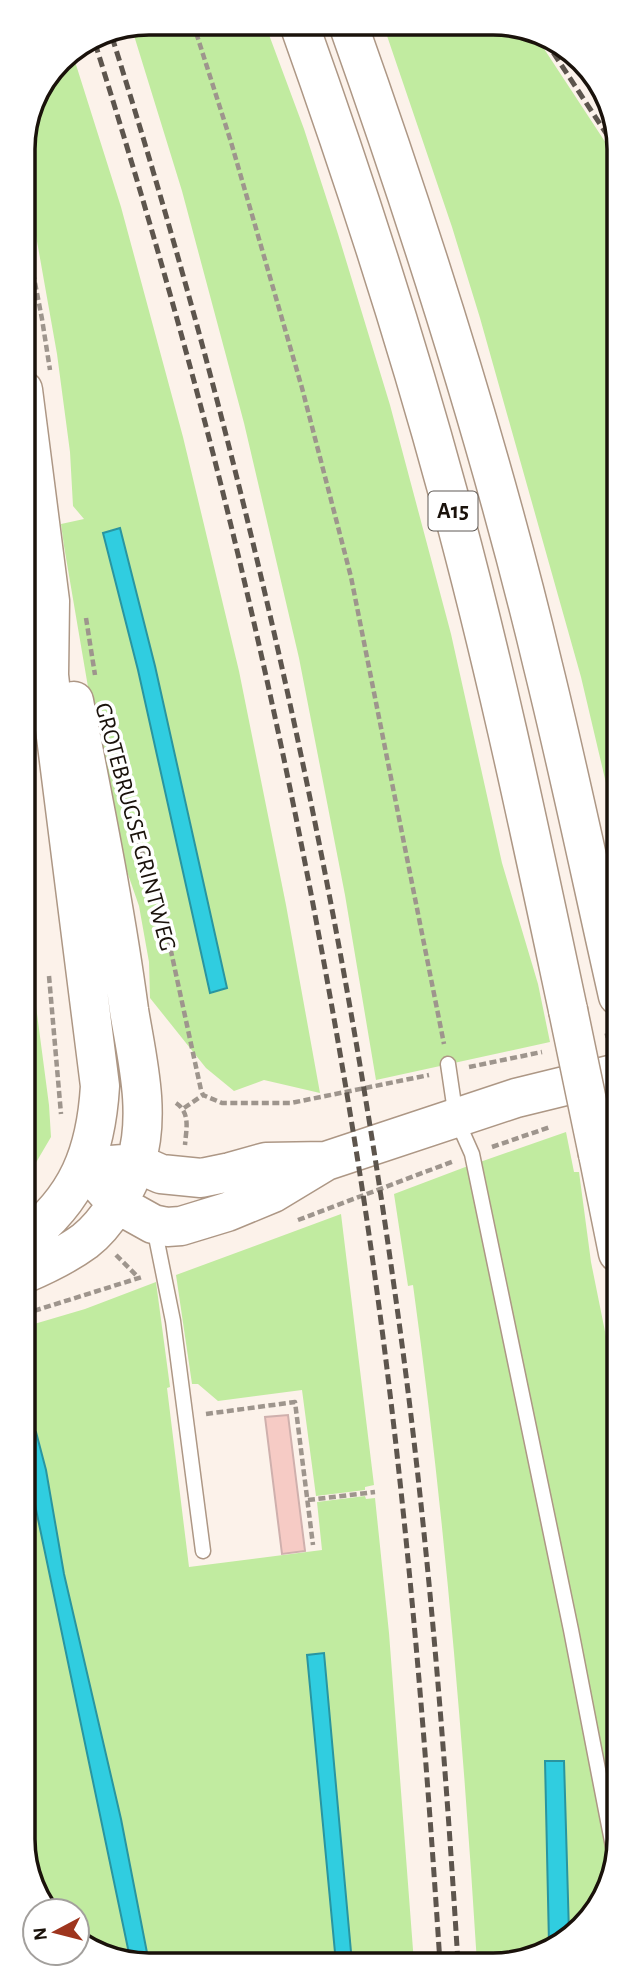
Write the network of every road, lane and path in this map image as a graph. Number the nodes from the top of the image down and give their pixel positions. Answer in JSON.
{"nodes":[{"id":1,"x":197,"y":35,"type":"edge"},
{"id":2,"x":303,"y":35,"type":"edge"},
{"id":3,"x":352,"y":35,"type":"edge"},
{"id":4,"x":35,"y":283,"type":"edge"},
{"id":5,"x":37,"y":381,"type":"edge"},
{"id":6,"x":67,"y":604,"type":"junction"},
{"id":7,"x":95,"y":675,"type":"dead end"},
{"id":8,"x":134,"y":829,"type":"dead end"},
{"id":9,"x":607,"y":947,"type":"edge"},
{"id":10,"x":49,"y":973,"type":"dead end"},
{"id":11,"x":440,"y":1020,"type":"dead end"},
{"id":12,"x":607,"y":1036,"type":"edge"},
{"id":13,"x":604,"y":1037,"type":"dead end"},
{"id":14,"x":550,"y":1050,"type":"dead end"},
{"id":15,"x":448,"y":1068,"type":"junction"},
{"id":16,"x":607,"y":1076,"type":"edge"},
{"id":17,"x":203,"y":1095,"type":"junction"},
{"id":18,"x":184,"y":1108,"type":"dead end"},
{"id":19,"x":456,"y":1118,"type":"junction"},
{"id":20,"x":60,"y":1124,"type":"dead end"},
{"id":21,"x":556,"y":1125,"type":"dead end"},
{"id":22,"x":472,"y":1154,"type":"junction"},
{"id":23,"x":326,"y":1161,"type":"junction"},
{"id":24,"x":136,"y":1163,"type":"junction"},
{"id":25,"x":85,"y":1166,"type":"junction"},
{"id":26,"x":607,"y":1199,"type":"edge"},
{"id":27,"x":117,"y":1205,"type":"junction"},
{"id":28,"x":296,"y":1220,"type":"dead end"},
{"id":29,"x":153,"y":1224,"type":"junction"},
{"id":30,"x":35,"y":1230,"type":"edge"},
{"id":31,"x":35,"y":1269,"type":"edge"},
{"id":32,"x":162,"y":1269,"type":"junction"},
{"id":33,"x":35,"y":1311,"type":"edge"},
{"id":34,"x":185,"y":1417,"type":"junction"},
{"id":35,"x":375,"y":1492,"type":"dead end"},
{"id":36,"x":308,"y":1500,"type":"junction"},
{"id":37,"x":313,"y":1545,"type":"dead end"},
{"id":38,"x":203,"y":1551,"type":"dead end"},
{"id":39,"x":607,"y":1816,"type":"edge"}],
"edges":[{"from":1,"to":11,"type":"path"},
{"from":2,"to":26,"type":"main road","number":"A15","bridge":true},
{"from":3,"to":9,"type":"main road","number":"A15"},
{"from":4,"to":5,"type":"path"},
{"from":5,"to":6,"type":"main road","name":"GROTEBRUGSE GRINTWEG"},
{"from":6,"to":7,"type":"path","name":"GROTEBRUGSE GRINTWEG"},
{"from":6,"to":24,"type":"main road","name":"GROTEBRUGSE GRINTWEG"},
{"from":6,"to":25,"type":"main road","name":"GROTEBRUGSE GRINTWEG"},
{"from":8,"to":17,"type":"path","name":"GROTEBRUGSE GRINTWEG"},
{"from":10,"to":20,"type":"path"},
{"from":12,"to":13,"type":"path"},
{"from":14,"to":15,"type":"path"},
{"from":15,"to":17,"type":"path"},
{"from":15,"to":19,"type":"lane"},
{"from":16,"to":19,"type":"main road"},
{"from":17,"to":18,"type":"path"},
{"from":19,"to":22,"type":"lane"},
{"from":19,"to":23,"type":"main road"},
{"from":21,"to":22,"type":"path"},
{"from":22,"to":28,"type":"path"},
{"from":22,"to":39,"type":"lane"},
{"from":23,"to":24,"type":"main road"},
{"from":23,"to":29,"type":"main road"},
{"from":24,"to":25,"type":"main road"},
{"from":24,"to":27,"type":"main road","name":"GROTEBRUGSE GRINTWEG"},
{"from":25,"to":27,"type":"main road"},
{"from":25,"to":30,"type":"main road","name":"GROTEBRUGSE GRINTWEG"},
{"from":27,"to":29,"type":"main road"},
{"from":27,"to":31,"type":"main road","name":"GROTEBRUGSE GRINTWEG"},
{"from":29,"to":32,"type":"lane"},
{"from":32,"to":33,"type":"path"},
{"from":32,"to":34,"type":"lane"},
{"from":34,"to":36,"type":"path"},
{"from":34,"to":38,"type":"lane"},
{"from":35,"to":36,"type":"path"},
{"from":36,"to":37,"type":"path"}]}
